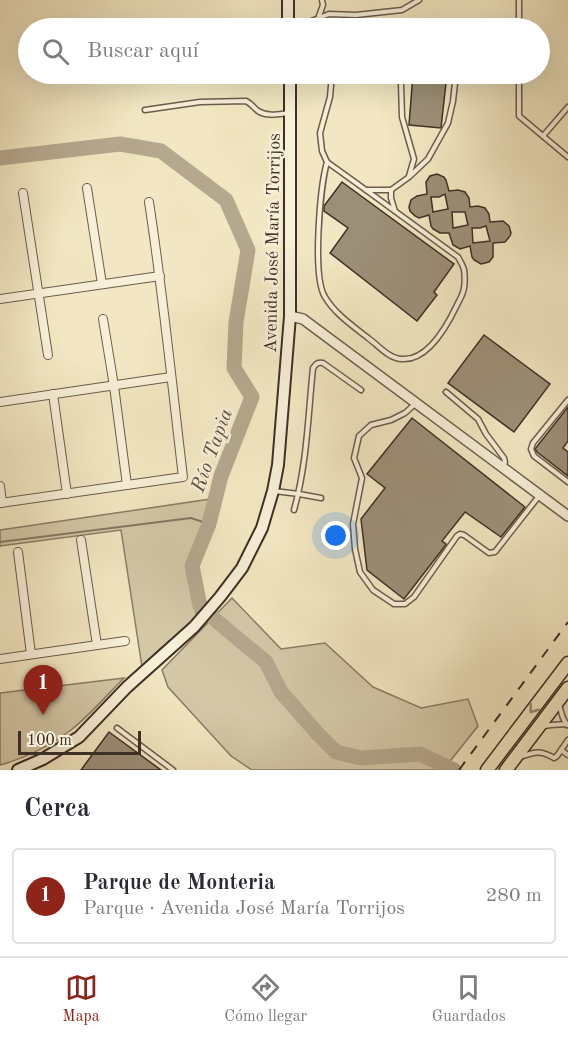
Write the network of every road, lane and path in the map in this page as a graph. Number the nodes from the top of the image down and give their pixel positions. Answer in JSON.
{"nodes":[{"id":1,"x":288,"y":0,"type":"edge"},
{"id":2,"x":322,"y":0,"type":"edge"},
{"id":3,"x":419,"y":0,"type":"edge"},
{"id":4,"x":519,"y":0,"type":"edge"},
{"id":5,"x":319,"y":17,"type":"joint"},
{"id":6,"x":288,"y":18,"type":"edge"},
{"id":7,"x":519,"y":18,"type":"edge"},
{"id":8,"x":290,"y":84,"type":"edge"},
{"id":9,"x":331,"y":84,"type":"edge"},
{"id":10,"x":401,"y":84,"type":"edge"},
{"id":11,"x":455,"y":84,"type":"edge"},
{"id":12,"x":519,"y":84,"type":"edge"},
{"id":13,"x":568,"y":107,"type":"edge"},
{"id":14,"x":145,"y":110,"type":"dead end"},
{"id":15,"x":290,"y":113,"type":"junction"},
{"id":16,"x":543,"y":136,"type":"junction"},
{"id":17,"x":568,"y":157,"type":"edge"},
{"id":18,"x":327,"y":162,"type":"junction"},
{"id":19,"x":409,"y":177,"type":"junction"},
{"id":20,"x":87,"y":188,"type":"dead end"},
{"id":21,"x":366,"y":190,"type":"junction"},
{"id":22,"x":391,"y":190,"type":"junction"},
{"id":23,"x":23,"y":193,"type":"dead end"},
{"id":24,"x":149,"y":202,"type":"dead end"},
{"id":25,"x":395,"y":212,"type":"junction"},
{"id":26,"x":160,"y":276,"type":"junction"},
{"id":27,"x":102,"y":284,"type":"junction"},
{"id":28,"x":38,"y":293,"type":"junction"},
{"id":29,"x":0,"y":299,"type":"edge"},
{"id":30,"x":290,"y":316,"type":"junction"},
{"id":31,"x":103,"y":319,"type":"dead end"},
{"id":32,"x":48,"y":355,"type":"dead end"},
{"id":33,"x":171,"y":377,"type":"junction"},
{"id":34,"x":114,"y":386,"type":"junction"},
{"id":35,"x":361,"y":390,"type":"dead end"},
{"id":36,"x":446,"y":392,"type":"dead end"},
{"id":37,"x":53,"y":394,"type":"junction"},
{"id":38,"x":568,"y":400,"type":"edge"},
{"id":39,"x":0,"y":402,"type":"edge"},
{"id":40,"x":416,"y":403,"type":"junction"},
{"id":41,"x":502,"y":467,"type":"junction"},
{"id":42,"x":568,"y":482,"type":"edge"},
{"id":43,"x":127,"y":485,"type":"junction"},
{"id":44,"x":0,"y":486,"type":"edge"},
{"id":45,"x":273,"y":491,"type":"junction"},
{"id":46,"x":67,"y":494,"type":"junction"},
{"id":47,"x":299,"y":494,"type":"junction"},
{"id":48,"x":540,"y":495,"type":"junction"},
{"id":49,"x":321,"y":498,"type":"dead end"},
{"id":50,"x":1,"y":503,"type":"edge"},
{"id":51,"x":294,"y":510,"type":"dead end"},
{"id":52,"x":568,"y":516,"type":"edge"},
{"id":53,"x":81,"y":540,"type":"dead end"},
{"id":54,"x":18,"y":552,"type":"dead end"},
{"id":55,"x":124,"y":641,"type":"dead end"},
{"id":56,"x":97,"y":645,"type":"junction"},
{"id":57,"x":31,"y":654,"type":"junction"},
{"id":58,"x":0,"y":659,"type":"edge"},
{"id":59,"x":568,"y":663,"type":"edge"},
{"id":60,"x":568,"y":688,"type":"edge"},
{"id":61,"x":558,"y":701,"type":"junction"},
{"id":62,"x":567,"y":725,"type":"edge"},
{"id":63,"x":117,"y":728,"type":"dead end"},
{"id":64,"x":538,"y":729,"type":"junction"},
{"id":65,"x":568,"y":740,"type":"edge"},
{"id":66,"x":561,"y":750,"type":"junction"},
{"id":67,"x":568,"y":755,"type":"edge"},
{"id":68,"x":514,"y":759,"type":"junction"},
{"id":69,"x":488,"y":769,"type":"edge"},
{"id":70,"x":18,"y":770,"type":"edge"},
{"id":71,"x":173,"y":770,"type":"edge"},
{"id":72,"x":506,"y":770,"type":"edge"}],
"edges":[{"from":1,"to":6,"type":"main road"},
{"from":2,"to":5,"type":"lane"},
{"from":3,"to":5,"type":"lane"},
{"from":4,"to":7,"type":"lane"},
{"from":8,"to":15,"type":"main road","name":"Avenida José María Torrijos"},
{"from":9,"to":18,"type":"lane"},
{"from":10,"to":19,"type":"lane"},
{"from":11,"to":19,"type":"lane"},
{"from":12,"to":16,"type":"lane"},
{"from":13,"to":16,"type":"lane"},
{"from":14,"to":15,"type":"lane"},
{"from":15,"to":30,"type":"main road","name":"Avenida José María Torrijos"},
{"from":16,"to":17,"type":"lane"},
{"from":18,"to":21,"type":"lane"},
{"from":18,"to":25,"type":"lane"},
{"from":19,"to":22,"type":"lane"},
{"from":20,"to":27,"type":"street"},
{"from":21,"to":22,"type":"lane"},
{"from":21,"to":25,"type":"lane"},
{"from":22,"to":25,"type":"lane"},
{"from":23,"to":28,"type":"street"},
{"from":24,"to":26,"type":"street"},
{"from":26,"to":27,"type":"street"},
{"from":26,"to":33,"type":"street"},
{"from":27,"to":28,"type":"street"},
{"from":28,"to":29,"type":"street"},
{"from":28,"to":32,"type":"street"},
{"from":30,"to":40,"type":"street"},
{"from":30,"to":45,"type":"main road","name":"Avenida José María Torrijos"},
{"from":31,"to":34,"type":"street"},
{"from":33,"to":34,"type":"street"},
{"from":33,"to":43,"type":"street"},
{"from":34,"to":37,"type":"street"},
{"from":34,"to":43,"type":"street"},
{"from":35,"to":47,"type":"lane"},
{"from":36,"to":41,"type":"lane"},
{"from":37,"to":39,"type":"street"},
{"from":37,"to":46,"type":"street"},
{"from":38,"to":42,"type":"lane"},
{"from":40,"to":41,"type":"street"},
{"from":40,"to":48,"type":"lane"},
{"from":41,"to":48,"type":"street"},
{"from":43,"to":46,"type":"street"},
{"from":44,"to":50,"type":"street"},
{"from":45,"to":47,"type":"lane"},
{"from":45,"to":70,"type":"main road","name":"Avenida José María Torrijos"},
{"from":46,"to":50,"type":"street"},
{"from":47,"to":49,"type":"lane"},
{"from":47,"to":51,"type":"lane"},
{"from":48,"to":52,"type":"street"},
{"from":53,"to":56,"type":"street"},
{"from":54,"to":57,"type":"street"},
{"from":55,"to":56,"type":"street"},
{"from":56,"to":57,"type":"street"},
{"from":57,"to":58,"type":"street"},
{"from":59,"to":69,"type":"main road","one_way":true},
{"from":60,"to":61,"type":"main road"},
{"from":61,"to":62,"type":"lane"},
{"from":61,"to":64,"type":"main road"},
{"from":62,"to":64,"type":"lane"},
{"from":63,"to":71,"type":"lane"},
{"from":64,"to":68,"type":"main road"},
{"from":65,"to":66,"type":"lane"},
{"from":66,"to":67,"type":"lane"},
{"from":66,"to":68,"type":"lane"},
{"from":68,"to":72,"type":"main road"}]}
